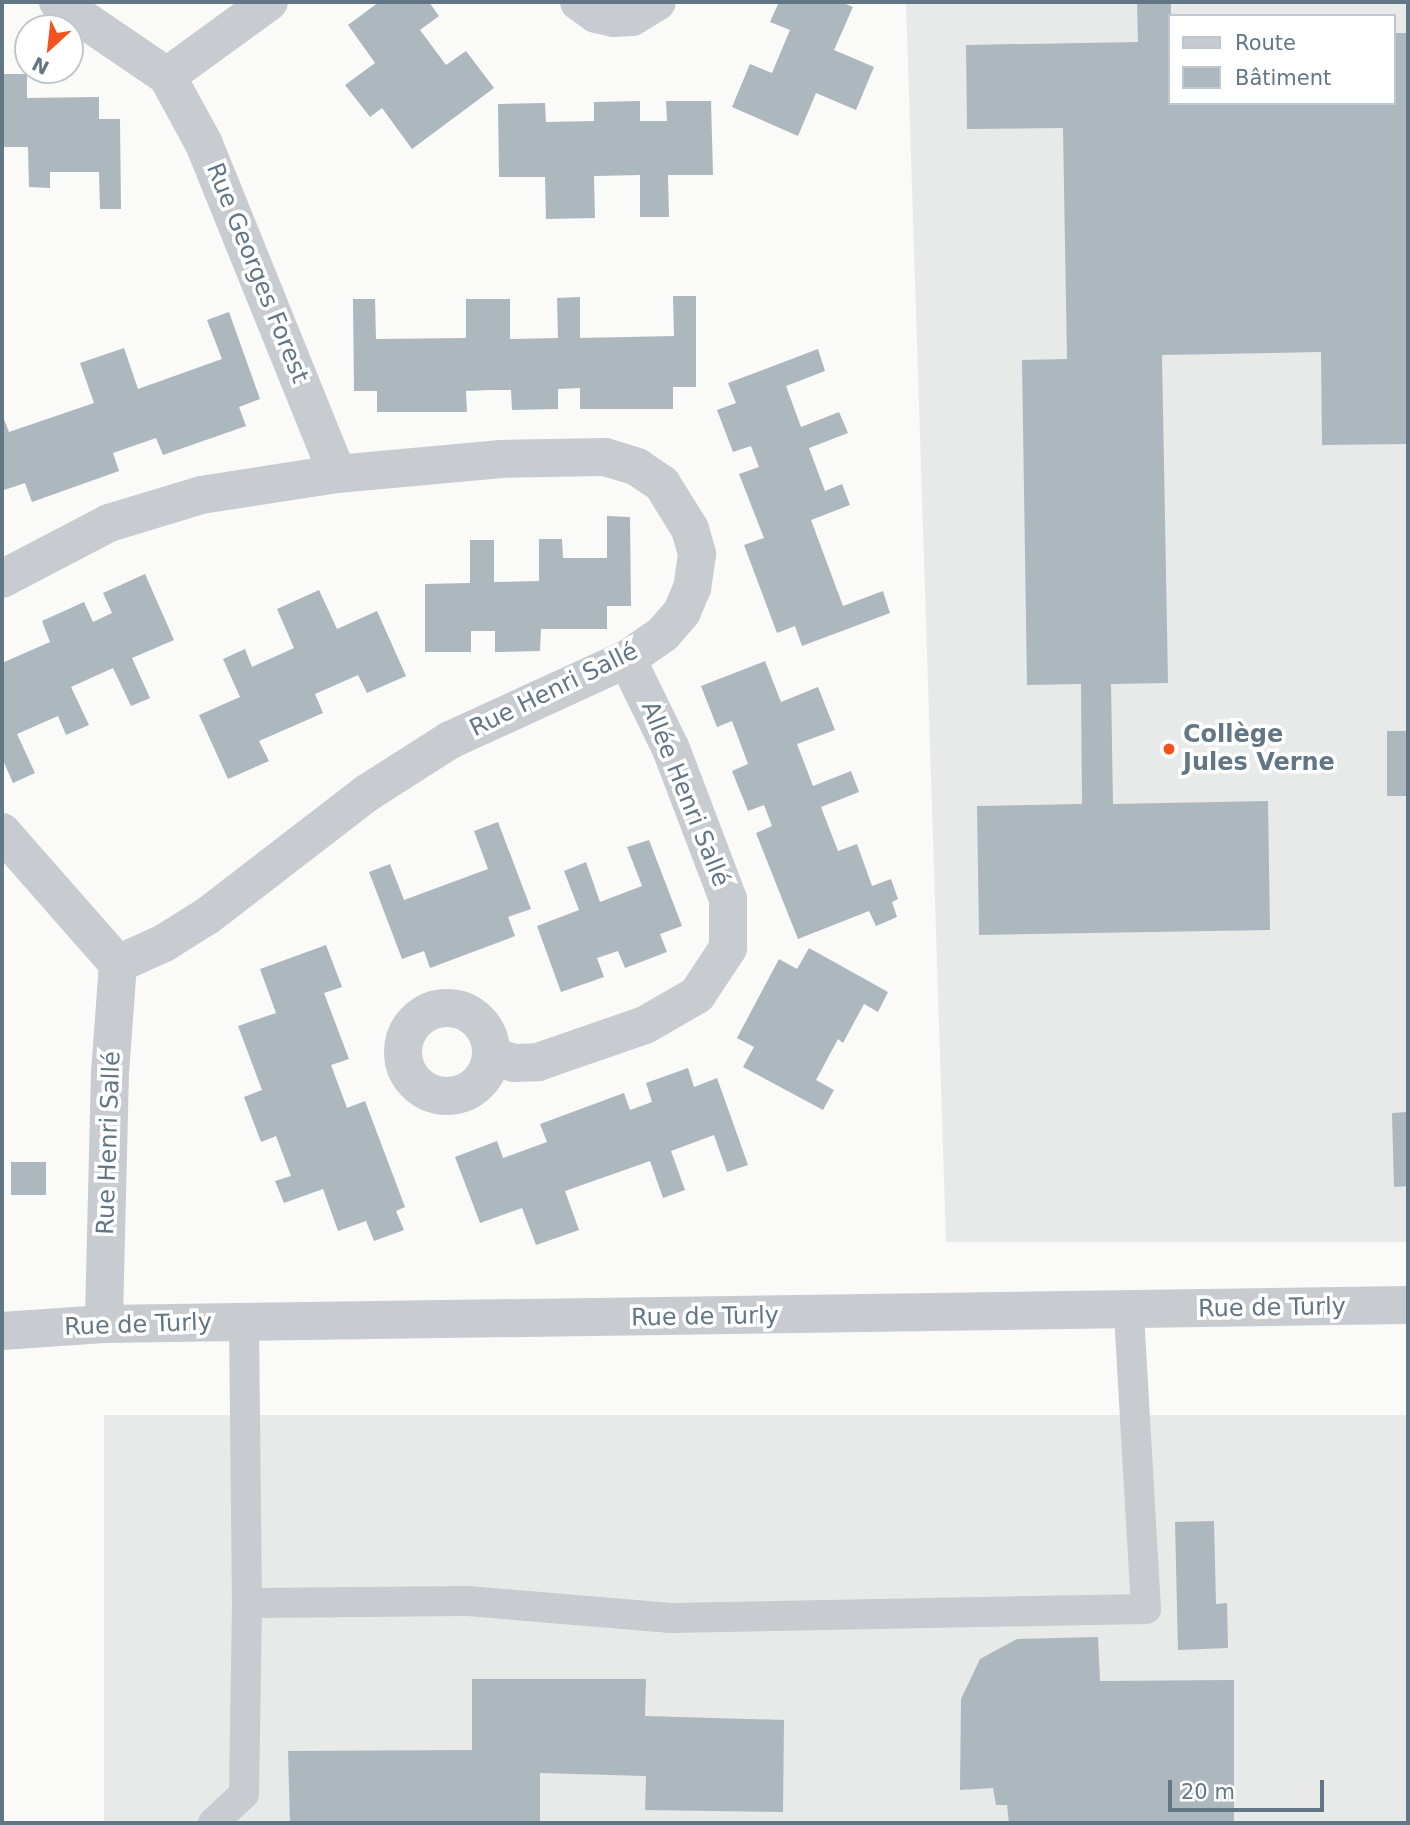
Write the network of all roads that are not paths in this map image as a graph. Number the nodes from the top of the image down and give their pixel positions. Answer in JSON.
{"nodes":[{"id":1,"x":58,"y":2,"type":"edge"},
{"id":2,"x":269,"y":2,"type":"edge"},
{"id":3,"x":579,"y":2,"type":"edge"},
{"id":4,"x":657,"y":2,"type":"edge"},
{"id":5,"x":167,"y":76,"type":"junction"},
{"id":6,"x":337,"y":474,"type":"junction"},
{"id":7,"x":2,"y":579,"type":"edge"},
{"id":8,"x":626,"y":659,"type":"junction"},
{"id":9,"x":2,"y":832,"type":"edge"},
{"id":10,"x":118,"y":964,"type":"junction"},
{"id":11,"x":491,"y":1056,"type":"dead end"},
{"id":12,"x":1408,"y":1304,"type":"edge"},
{"id":13,"x":1129,"y":1312,"type":"junction"},
{"id":14,"x":244,"y":1322,"type":"junction"},
{"id":15,"x":104,"y":1324,"type":"junction"},
{"id":16,"x":2,"y":1331,"type":"edge"},
{"id":17,"x":247,"y":1604,"type":"junction"},
{"id":18,"x":213,"y":1823,"type":"edge"}],
"edges":[{"from":1,"to":5,"type":"street","name":"Rue Georges Forest"},
{"from":2,"to":5,"type":"street"},
{"from":3,"to":4,"type":"street"},
{"from":5,"to":6,"type":"street","name":"Rue Georges Forest"},
{"from":6,"to":7,"type":"street","name":"Rue Henri Sallé"},
{"from":6,"to":8,"type":"street","name":"Rue Henri Sallé"},
{"from":8,"to":10,"type":"street","name":"Rue Henri Sallé"},
{"from":8,"to":11,"type":"street","name":"Allée Henri Sallé"},
{"from":9,"to":10,"type":"street"},
{"from":10,"to":15,"type":"street","name":"Rue Henri Sallé"},
{"from":12,"to":13,"type":"street","name":"Rue de Turly"},
{"from":13,"to":14,"type":"street","name":"Rue de Turly"},
{"from":13,"to":17,"type":"lane"},
{"from":14,"to":15,"type":"street","name":"Rue de Turly"},
{"from":14,"to":17,"type":"lane"},
{"from":15,"to":16,"type":"street","name":"Rue de Turly"},
{"from":17,"to":18,"type":"lane"}]}
